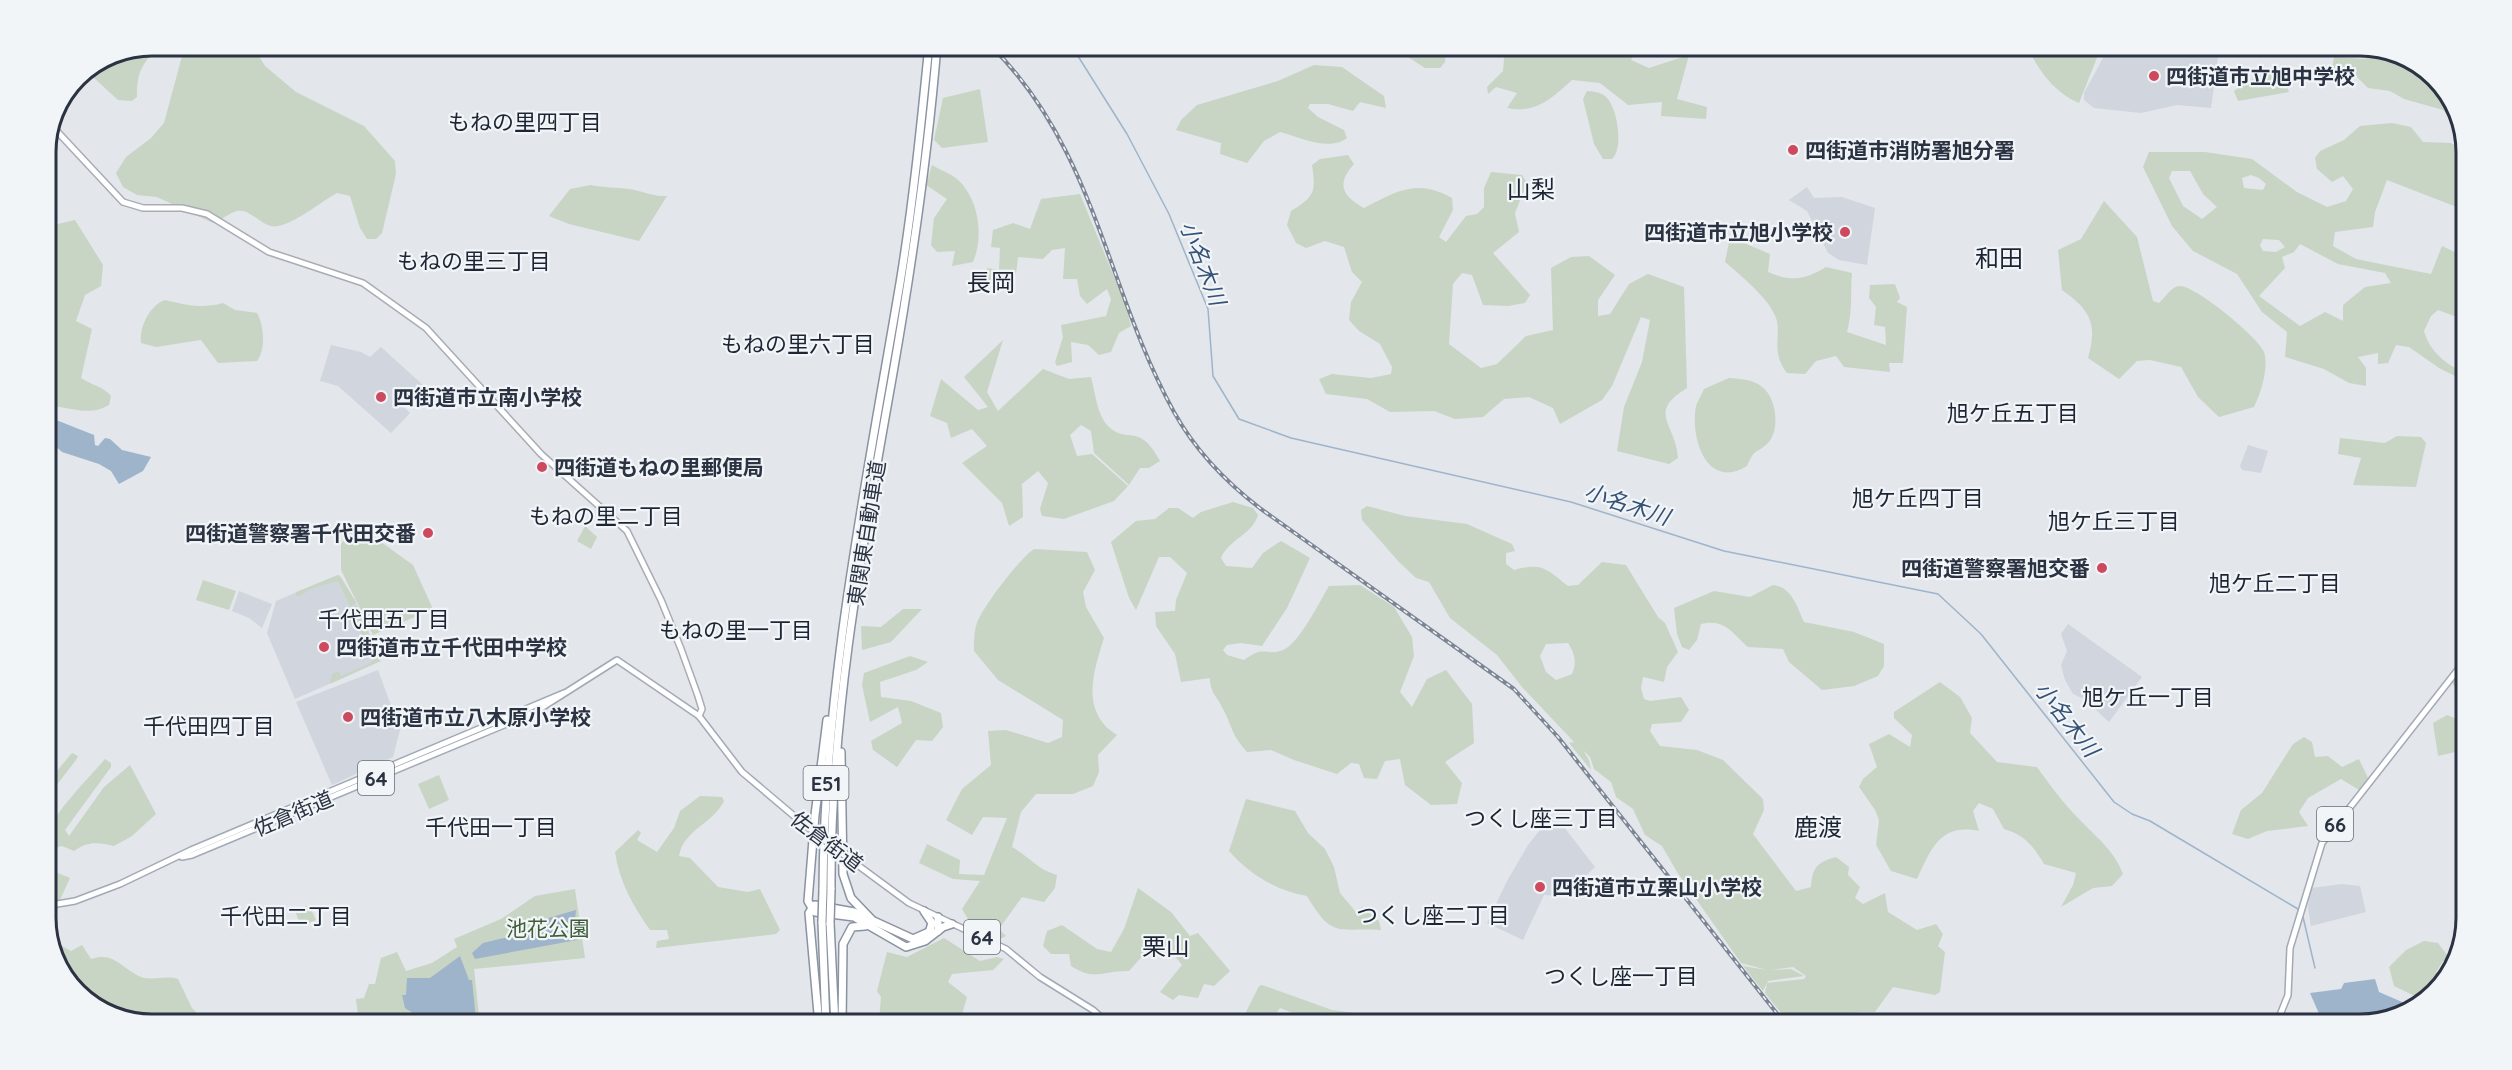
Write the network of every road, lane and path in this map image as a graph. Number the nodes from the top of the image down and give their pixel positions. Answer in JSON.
{"nodes":[{"id":1,"x":928,"y":56,"type":"edge"},
{"id":2,"x":936,"y":56,"type":"edge"},
{"id":3,"x":58,"y":132,"type":"edge"},
{"id":4,"x":2456,"y":672,"type":"edge"},
{"id":5,"x":836,"y":676,"type":"junction"},
{"id":6,"x":844,"y":677,"type":"junction"},
{"id":7,"x":699,"y":716,"type":"junction"},
{"id":8,"x":56,"y":905,"type":"edge"},
{"id":9,"x":812,"y":908,"type":"junction"},
{"id":10,"x":924,"y":911,"type":"junction"},
{"id":11,"x":872,"y":924,"type":"junction"},
{"id":12,"x":943,"y":924,"type":"junction"},
{"id":13,"x":929,"y":933,"type":"junction"},
{"id":14,"x":818,"y":1015,"type":"edge"},
{"id":15,"x":826,"y":1015,"type":"edge"},
{"id":16,"x":835,"y":1015,"type":"edge"},
{"id":17,"x":842,"y":1015,"type":"edge"},
{"id":18,"x":1099,"y":1015,"type":"edge"},
{"id":19,"x":2280,"y":1015,"type":"edge"}],
"edges":[{"from":1,"to":5,"type":"highway","name":"東関東自動車道","number":"E51"},
{"from":2,"to":6,"type":"highway","name":"東関東自動車道","number":"E51"},
{"from":3,"to":7,"type":"main road"},
{"from":4,"to":19,"type":"main road","number":"66"},
{"from":5,"to":9,"type":"highway"},
{"from":5,"to":15,"type":"highway","name":"東関東自動車道","number":"E51","bridge":true},
{"from":6,"to":11,"type":"highway"},
{"from":6,"to":16,"type":"highway","name":"東関東自動車道","number":"E51","bridge":true},
{"from":7,"to":8,"type":"main road","name":"佐倉街道","number":"64"},
{"from":7,"to":10,"type":"main road","name":"佐倉街道","number":"64","bridge":true},
{"from":9,"to":11,"type":"highway"},
{"from":9,"to":14,"type":"highway"},
{"from":10,"to":12,"type":"main road","name":"佐倉街道","number":"64"},
{"from":10,"to":13,"type":"highway"},
{"from":11,"to":12,"type":"highway"},
{"from":11,"to":13,"type":"highway"},
{"from":11,"to":17,"type":"highway"},
{"from":12,"to":13,"type":"highway"},
{"from":12,"to":18,"type":"main road","name":"佐倉街道","number":"64"}]}
